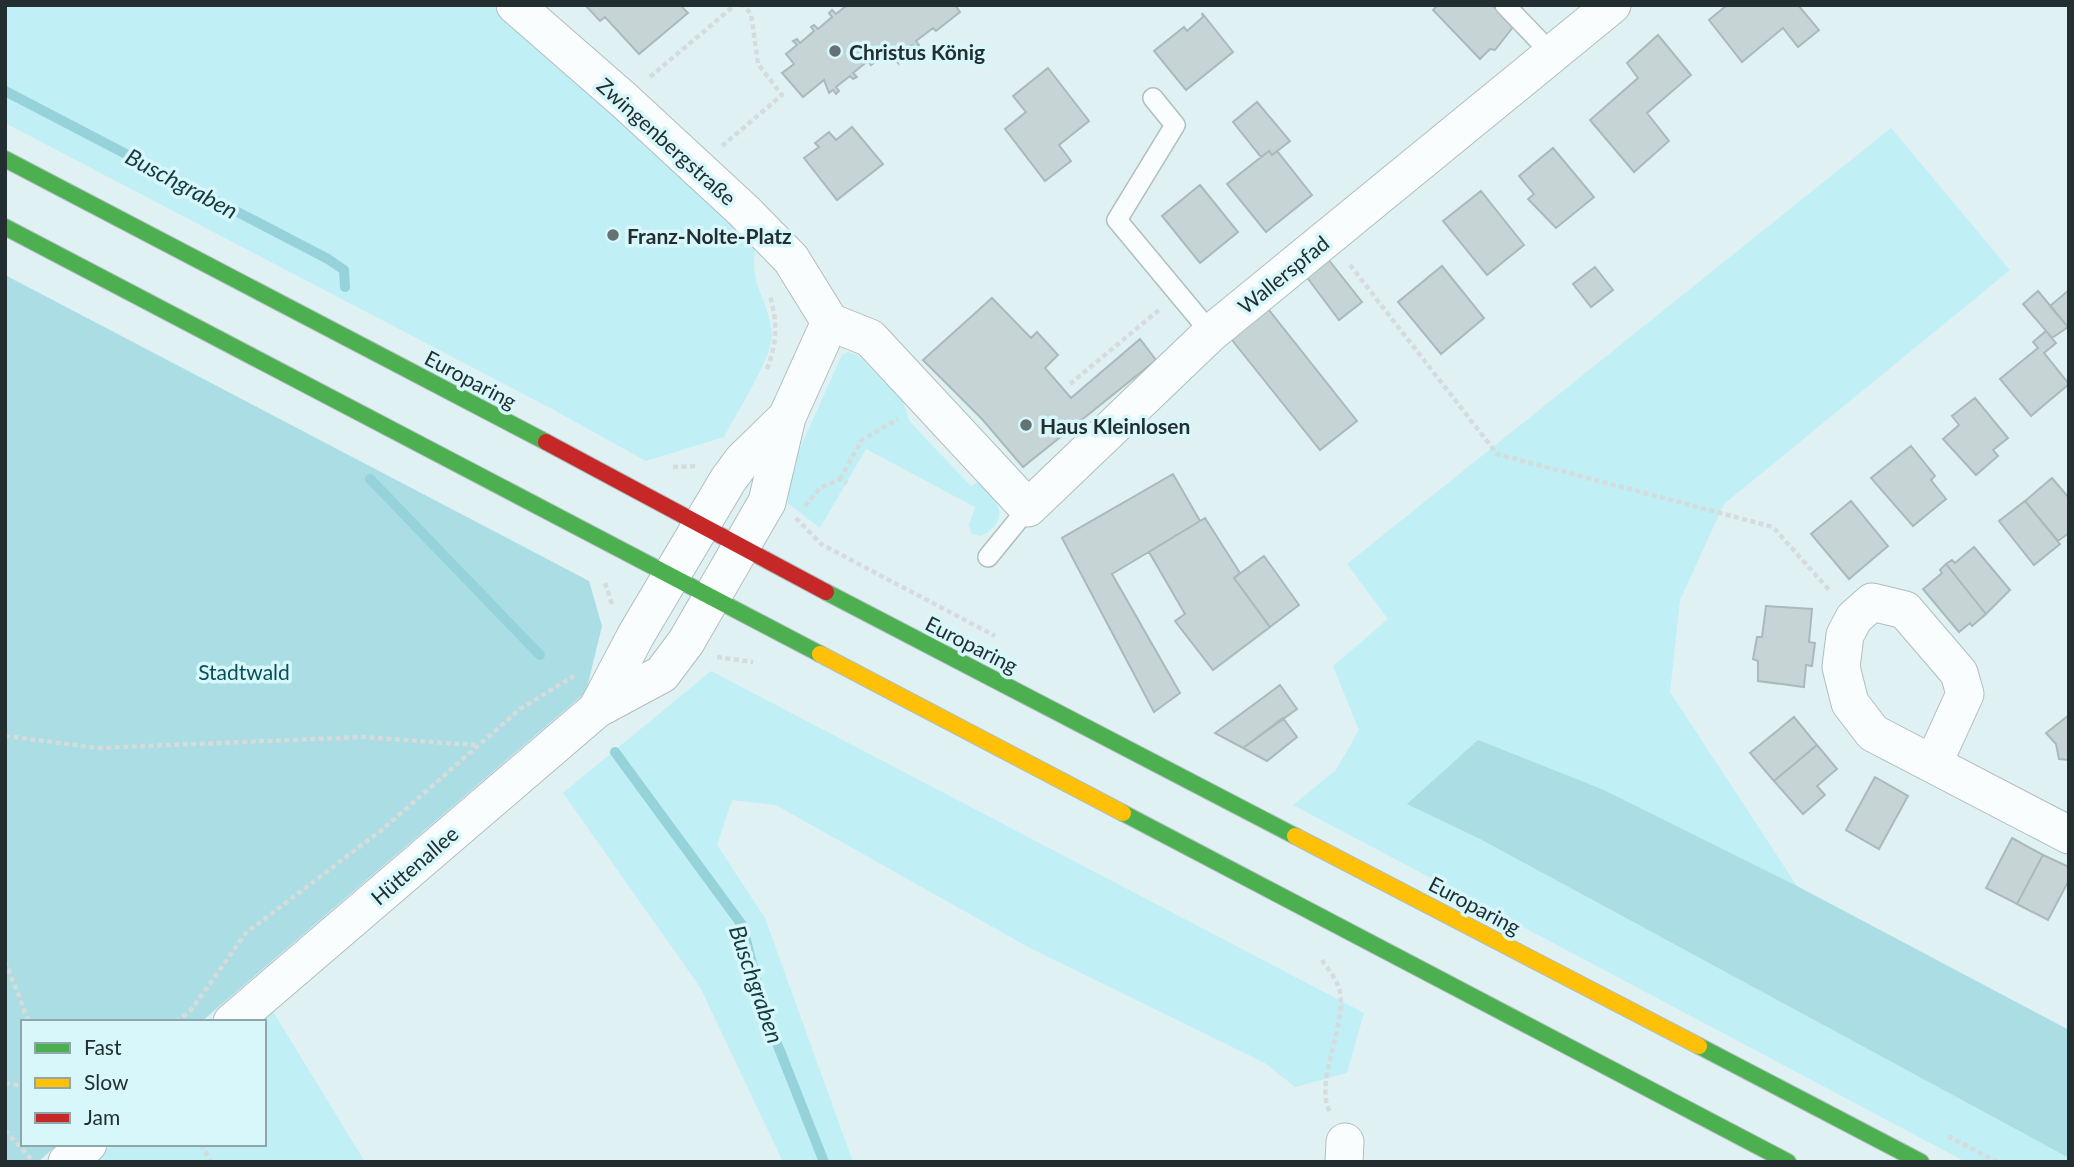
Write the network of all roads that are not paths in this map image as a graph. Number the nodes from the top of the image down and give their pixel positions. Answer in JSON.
{"nodes":[{"id":1,"x":515,"y":5,"type":"edge"},
{"id":2,"x":1505,"y":5,"type":"edge"},
{"id":3,"x":1612,"y":5,"type":"edge"},
{"id":4,"x":1552,"y":54,"type":"junction"},
{"id":5,"x":1153,"y":98,"type":"dead end"},
{"id":6,"x":5,"y":159,"type":"edge"},
{"id":7,"x":5,"y":227,"type":"edge"},
{"id":8,"x":831,"y":322,"type":"junction"},
{"id":9,"x":1211,"y":333,"type":"junction"},
{"id":10,"x":787,"y":417,"type":"junction"},
{"id":11,"x":1028,"y":508,"type":"junction"},
{"id":12,"x":701,"y":524,"type":"junction"},
{"id":13,"x":742,"y":545,"type":"junction"},
{"id":14,"x":988,"y":557,"type":"dead end"},
{"id":15,"x":670,"y":578,"type":"junction"},
{"id":16,"x":711,"y":599,"type":"junction"},
{"id":17,"x":597,"y":709,"type":"junction"},
{"id":18,"x":1933,"y":764,"type":"junction"},
{"id":19,"x":2069,"y":835,"type":"edge"},
{"id":20,"x":234,"y":1020,"type":"edge"},
{"id":21,"x":86,"y":1146,"type":"edge"},
{"id":22,"x":67,"y":1162,"type":"edge"},
{"id":23,"x":1788,"y":1162,"type":"edge"},
{"id":24,"x":1921,"y":1162,"type":"edge"}],
"edges":[{"from":1,"to":8,"type":"street","name":"Zwingenbergstraße"},
{"from":2,"to":4,"type":"lane"},
{"from":3,"to":4,"type":"street","name":"Wallerspfad"},
{"from":4,"to":9,"type":"street","name":"Wallerspfad"},
{"from":5,"to":9,"type":"lane"},
{"from":6,"to":12,"type":"main road","name":"Europaring"},
{"from":7,"to":15,"type":"main road"},
{"from":8,"to":10,"type":"street"},
{"from":8,"to":11,"type":"street"},
{"from":9,"to":11,"type":"street","name":"Wallerspfad"},
{"from":10,"to":12,"type":"street"},
{"from":10,"to":13,"type":"street"},
{"from":11,"to":14,"type":"lane"},
{"from":12,"to":13,"type":"main road","name":"Europaring"},
{"from":12,"to":15,"type":"street"},
{"from":13,"to":16,"type":"street","name":"Hüttenallee"},
{"from":13,"to":24,"type":"main road","name":"Europaring"},
{"from":15,"to":16,"type":"main road"},
{"from":15,"to":17,"type":"street","name":"Hüttenallee"},
{"from":16,"to":17,"type":"street","name":"Hüttenallee"},
{"from":16,"to":23,"type":"main road"},
{"from":17,"to":20,"type":"street","name":"Hüttenallee"},
{"from":18,"to":18,"type":"street"},
{"from":18,"to":19,"type":"street"},
{"from":21,"to":22,"type":"street"}]}
